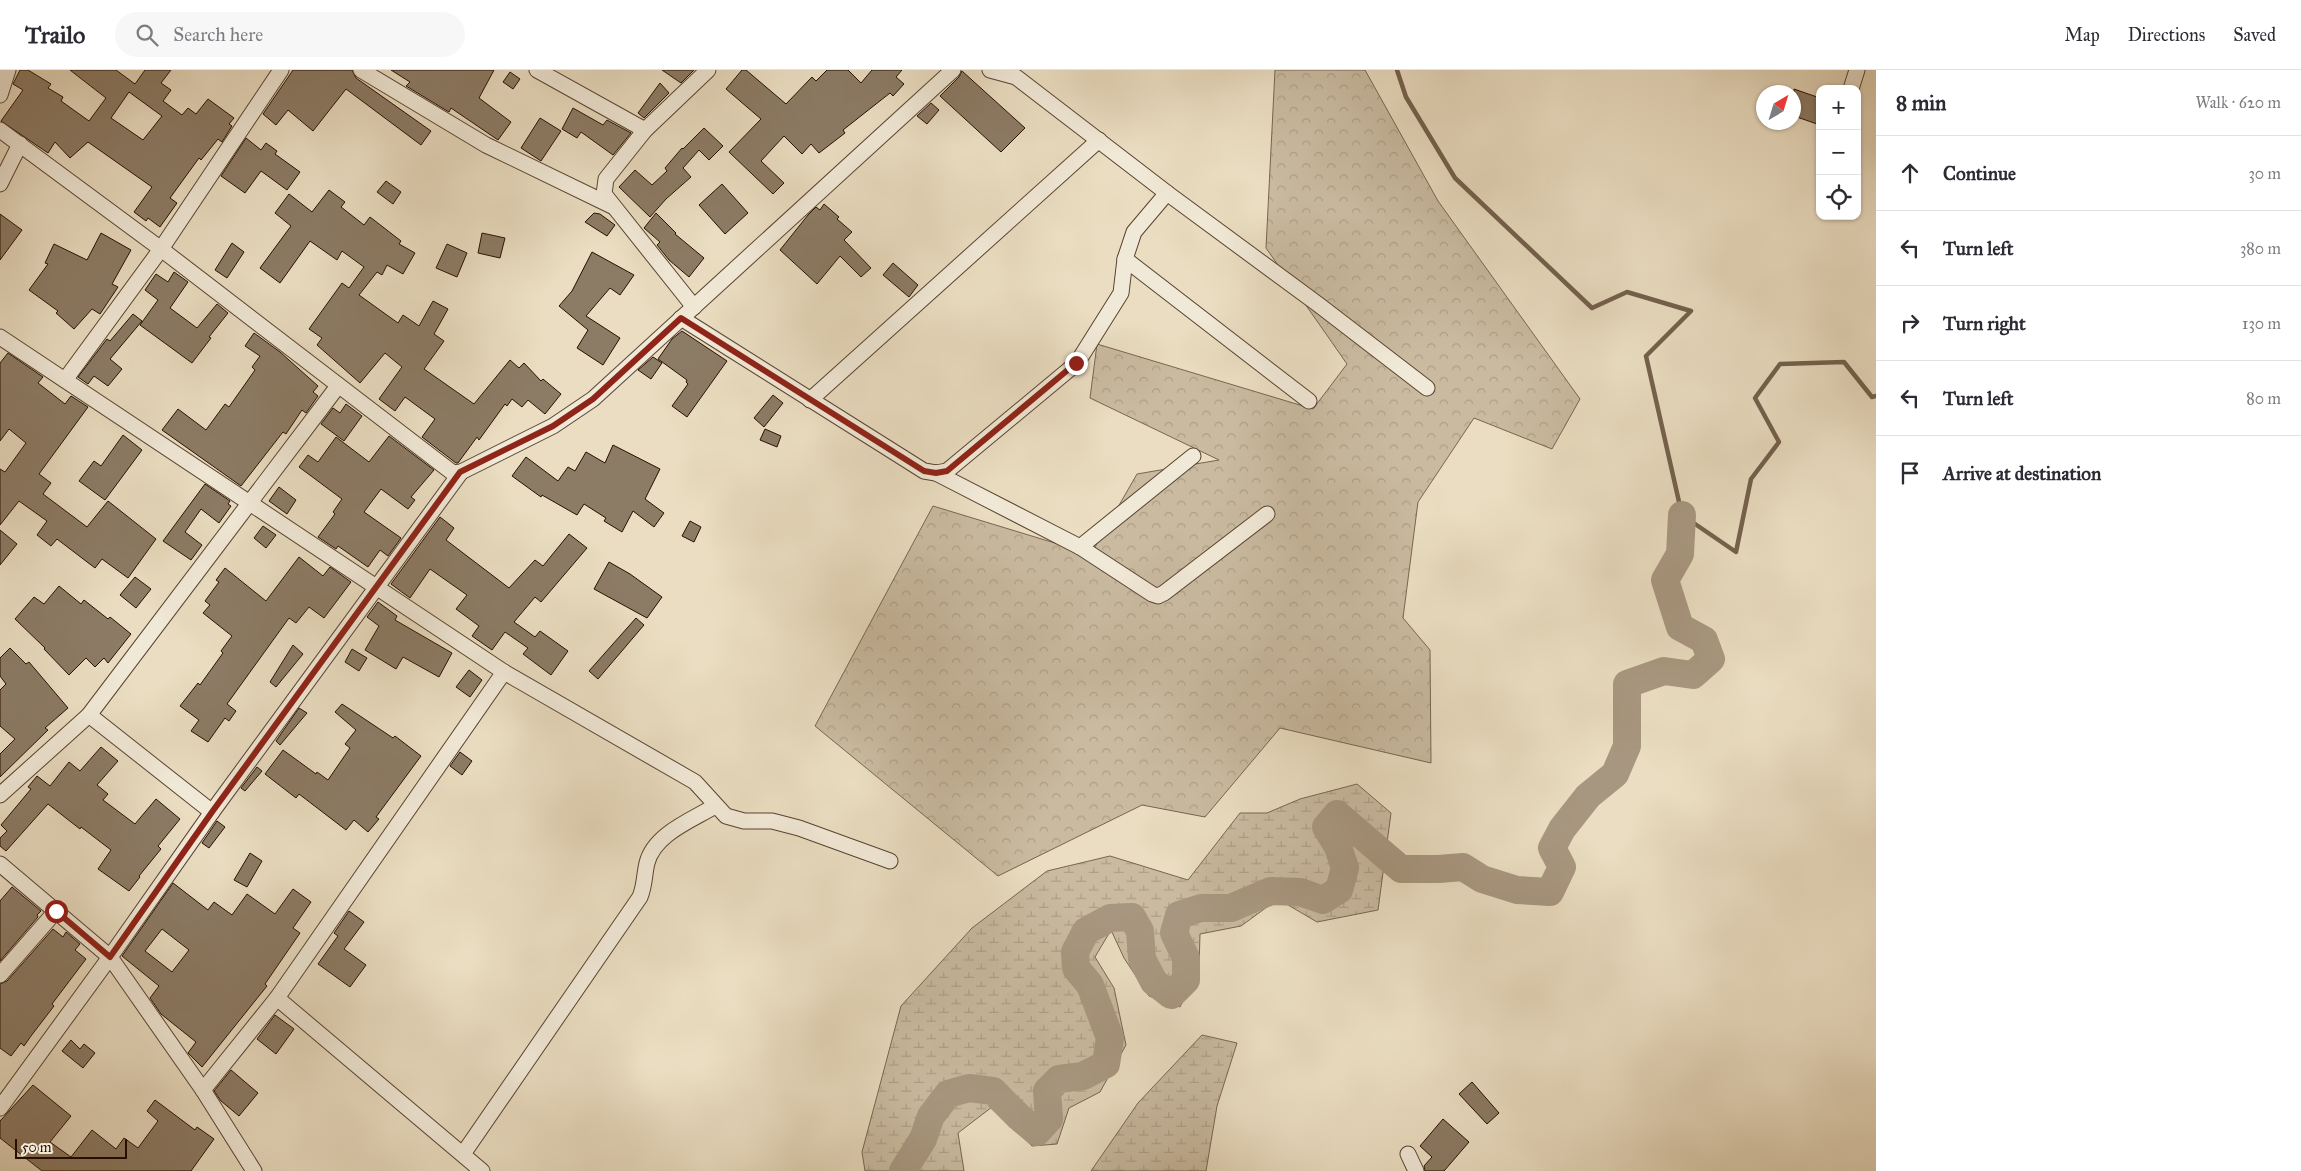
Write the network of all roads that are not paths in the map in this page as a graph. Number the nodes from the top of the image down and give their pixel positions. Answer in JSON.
{"nodes":[{"id":1,"x":8,"y":70,"type":"edge"},
{"id":2,"x":282,"y":70,"type":"edge"},
{"id":3,"x":361,"y":70,"type":"edge"},
{"id":4,"x":537,"y":70,"type":"edge"},
{"id":5,"x":708,"y":70,"type":"edge"},
{"id":6,"x":953,"y":70,"type":"edge"},
{"id":7,"x":990,"y":70,"type":"edge"},
{"id":8,"x":1857,"y":70,"type":"edge"},
{"id":9,"x":1852,"y":85,"type":"edge"},
{"id":10,"x":0,"y":95,"type":"edge"},
{"id":11,"x":0,"y":130,"type":"edge"},
{"id":12,"x":645,"y":130,"type":"junction"},
{"id":13,"x":1099,"y":140,"type":"junction"},
{"id":14,"x":20,"y":144,"type":"junction"},
{"id":15,"x":0,"y":184,"type":"edge"},
{"id":16,"x":1167,"y":193,"type":"junction"},
{"id":17,"x":615,"y":208,"type":"junction"},
{"id":18,"x":161,"y":249,"type":"junction"},
{"id":19,"x":1125,"y":259,"type":"junction"},
{"id":20,"x":694,"y":307,"type":"junction"},
{"id":21,"x":681,"y":318,"type":"junction"},
{"id":22,"x":0,"y":337,"type":"edge"},
{"id":23,"x":65,"y":380,"type":"junction"},
{"id":24,"x":338,"y":386,"type":"junction"},
{"id":25,"x":1427,"y":388,"type":"dead end"},
{"id":26,"x":810,"y":400,"type":"junction"},
{"id":27,"x":1309,"y":401,"type":"dead end"},
{"id":28,"x":1193,"y":456,"type":"dead end"},
{"id":29,"x":460,"y":472,"type":"junction"},
{"id":30,"x":936,"y":473,"type":"junction"},
{"id":31,"x":249,"y":502,"type":"junction"},
{"id":32,"x":1267,"y":514,"type":"dead end"},
{"id":33,"x":1080,"y":547,"type":"junction"},
{"id":34,"x":376,"y":588,"type":"junction"},
{"id":35,"x":504,"y":672,"type":"junction"},
{"id":36,"x":89,"y":715,"type":"junction"},
{"id":37,"x":0,"y":795,"type":"edge"},
{"id":38,"x":715,"y":806,"type":"junction"},
{"id":39,"x":212,"y":812,"type":"junction"},
{"id":40,"x":890,"y":861,"type":"dead end"},
{"id":41,"x":0,"y":864,"type":"edge"},
{"id":42,"x":56,"y":911,"type":"junction"},
{"id":43,"x":110,"y":957,"type":"junction"},
{"id":44,"x":0,"y":975,"type":"edge"},
{"id":45,"x":277,"y":998,"type":"junction"},
{"id":46,"x":203,"y":1090,"type":"junction"},
{"id":47,"x":0,"y":1108,"type":"edge"},
{"id":48,"x":463,"y":1154,"type":"junction"},
{"id":49,"x":1408,"y":1154,"type":"dead end"},
{"id":50,"x":254,"y":1171,"type":"edge"},
{"id":51,"x":482,"y":1171,"type":"edge"},
{"id":52,"x":1416,"y":1171,"type":"edge"}],
"edges":[{"from":1,"to":10,"type":"street"},
{"from":2,"to":18,"type":"street"},
{"from":3,"to":17,"type":"street"},
{"from":4,"to":12,"type":"street"},
{"from":5,"to":12,"type":"street"},
{"from":6,"to":20,"type":"street"},
{"from":7,"to":13,"type":"street"},
{"from":8,"to":9,"type":"street"},
{"from":11,"to":14,"type":"street"},
{"from":12,"to":17,"type":"street"},
{"from":13,"to":16,"type":"street"},
{"from":13,"to":26,"type":"street"},
{"from":14,"to":15,"type":"street"},
{"from":14,"to":18,"type":"street"},
{"from":16,"to":19,"type":"street"},
{"from":16,"to":25,"type":"street"},
{"from":17,"to":20,"type":"street"},
{"from":18,"to":23,"type":"street"},
{"from":18,"to":24,"type":"street"},
{"from":19,"to":27,"type":"street"},
{"from":19,"to":30,"type":"street"},
{"from":20,"to":21,"type":"street"},
{"from":21,"to":26,"type":"street"},
{"from":21,"to":29,"type":"street"},
{"from":22,"to":23,"type":"street"},
{"from":23,"to":31,"type":"street"},
{"from":24,"to":29,"type":"street"},
{"from":24,"to":31,"type":"street"},
{"from":26,"to":30,"type":"street"},
{"from":28,"to":33,"type":"street"},
{"from":29,"to":34,"type":"street"},
{"from":30,"to":33,"type":"street"},
{"from":31,"to":34,"type":"street"},
{"from":31,"to":36,"type":"street"},
{"from":32,"to":33,"type":"street"},
{"from":34,"to":35,"type":"street"},
{"from":34,"to":39,"type":"street"},
{"from":35,"to":38,"type":"street"},
{"from":35,"to":45,"type":"street"},
{"from":36,"to":37,"type":"street"},
{"from":36,"to":39,"type":"street"},
{"from":38,"to":40,"type":"street"},
{"from":38,"to":48,"type":"street"},
{"from":39,"to":43,"type":"street"},
{"from":41,"to":42,"type":"street"},
{"from":42,"to":43,"type":"street"},
{"from":42,"to":44,"type":"street"},
{"from":43,"to":46,"type":"street"},
{"from":43,"to":47,"type":"street"},
{"from":45,"to":46,"type":"street"},
{"from":45,"to":48,"type":"street"},
{"from":46,"to":50,"type":"street"},
{"from":48,"to":51,"type":"street"},
{"from":49,"to":52,"type":"street"}]}
